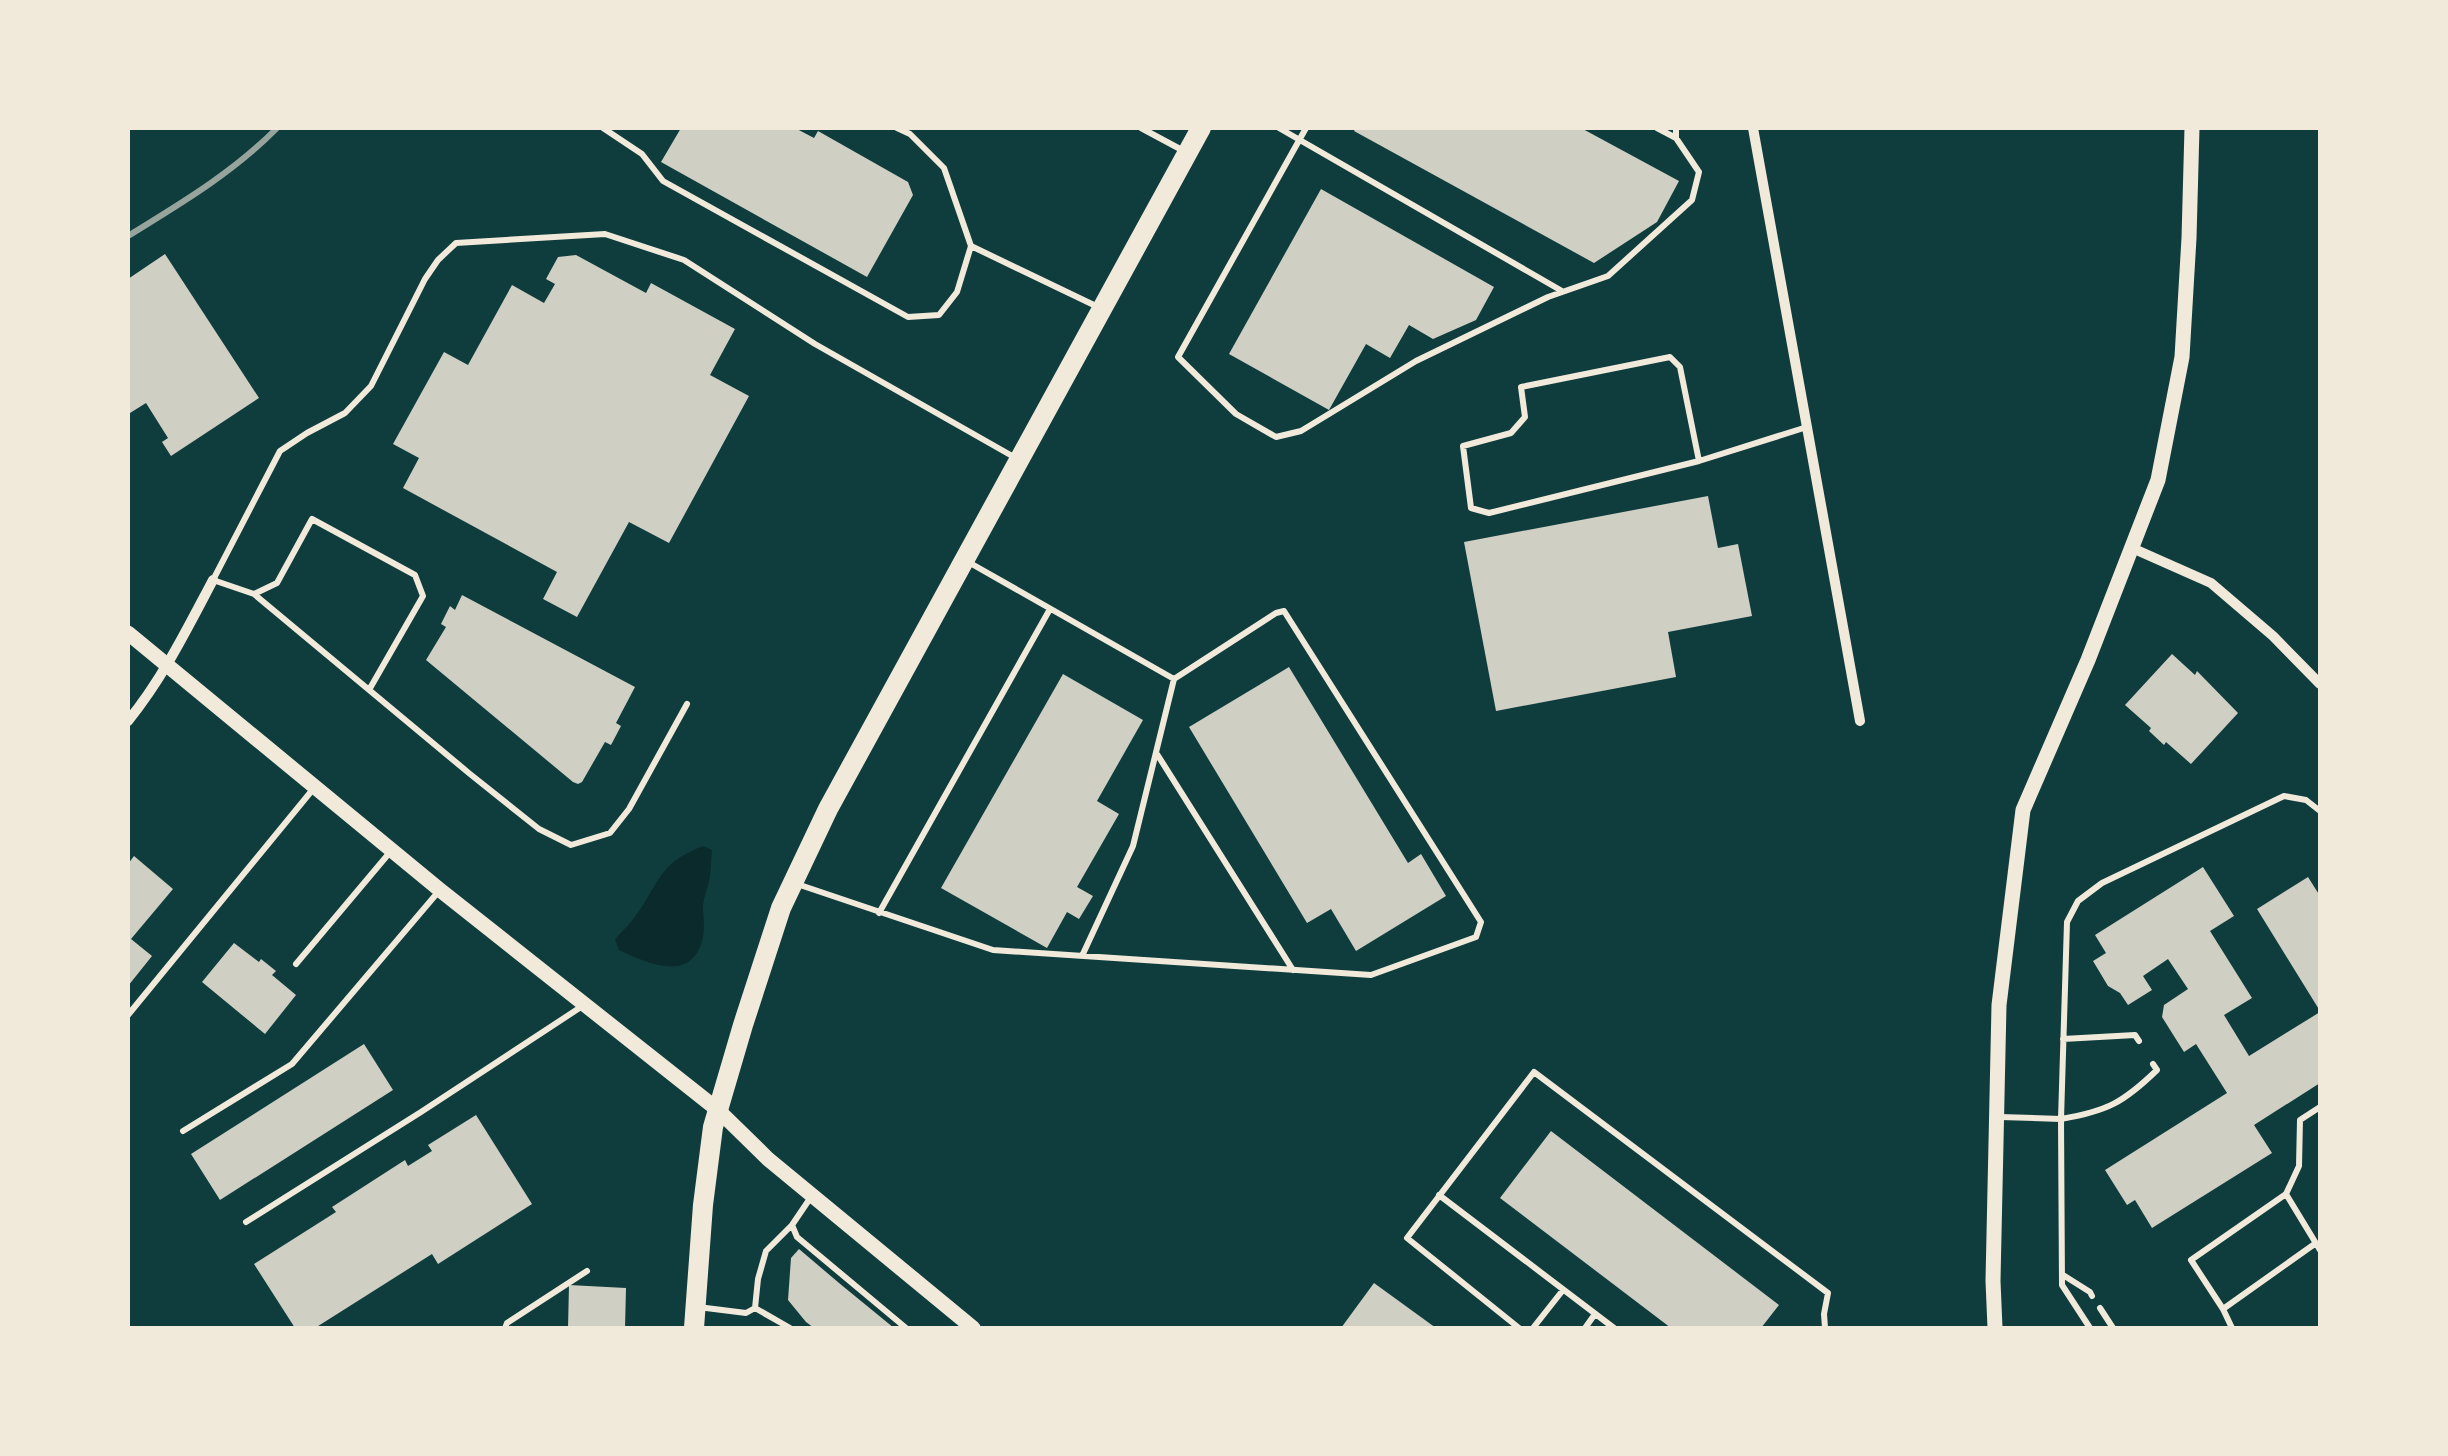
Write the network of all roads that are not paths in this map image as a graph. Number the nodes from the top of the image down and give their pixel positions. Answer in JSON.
{"nodes":[{"id":1,"x":603,"y":128,"type":"edge"},
{"id":2,"x":898,"y":128,"type":"edge"},
{"id":3,"x":1141,"y":128,"type":"edge"},
{"id":4,"x":1201,"y":128,"type":"edge"},
{"id":5,"x":1279,"y":128,"type":"edge"},
{"id":6,"x":1306,"y":128,"type":"edge"},
{"id":7,"x":1657,"y":128,"type":"edge"},
{"id":8,"x":1676,"y":128,"type":"edge"},
{"id":9,"x":1752,"y":128,"type":"edge"},
{"id":10,"x":2192,"y":128,"type":"edge"},
{"id":11,"x":1300,"y":138,"type":"junction"},
{"id":12,"x":1676,"y":138,"type":"junction"},
{"id":13,"x":1188,"y":152,"type":"junction"},
{"id":14,"x":971,"y":246,"type":"junction"},
{"id":15,"x":1562,"y":291,"type":"junction"},
{"id":16,"x":1102,"y":309,"type":"junction"},
{"id":17,"x":1807,"y":427,"type":"junction"},
{"id":18,"x":1019,"y":460,"type":"junction"},
{"id":19,"x":1699,"y":461,"type":"junction"},
{"id":20,"x":2132,"y":548,"type":"junction"},
{"id":21,"x":964,"y":560,"type":"junction"},
{"id":22,"x":213,"y":580,"type":"junction"},
{"id":23,"x":254,"y":594,"type":"junction"},
{"id":24,"x":1050,"y":608,"type":"junction"},
{"id":25,"x":128,"y":632,"type":"edge"},
{"id":26,"x":167,"y":666,"type":"junction"},
{"id":27,"x":1174,"y":680,"type":"junction"},
{"id":28,"x":2320,"y":684,"type":"edge"},
{"id":29,"x":369,"y":690,"type":"junction"},
{"id":30,"x":687,"y":704,"type":"dead end"},
{"id":31,"x":128,"y":721,"type":"edge"},
{"id":32,"x":1860,"y":721,"type":"dead end"},
{"id":33,"x":1156,"y":753,"type":"junction"},
{"id":34,"x":315,"y":787,"type":"junction"},
{"id":35,"x":2320,"y":811,"type":"edge"},
{"id":36,"x":392,"y":850,"type":"junction"},
{"id":37,"x":793,"y":882,"type":"junction"},
{"id":38,"x":440,"y":890,"type":"junction"},
{"id":39,"x":879,"y":912,"type":"junction"},
{"id":40,"x":1082,"y":956,"type":"junction"},
{"id":41,"x":296,"y":964,"type":"dead end"},
{"id":42,"x":1293,"y":970,"type":"junction"},
{"id":43,"x":585,"y":1004,"type":"junction"},
{"id":44,"x":128,"y":1015,"type":"edge"},
{"id":45,"x":2064,"y":1039,"type":"junction"},
{"id":46,"x":2139,"y":1041,"type":"dead end"},
{"id":47,"x":2153,"y":1064,"type":"dead end"},
{"id":48,"x":2320,"y":1107,"type":"edge"},
{"id":49,"x":718,"y":1110,"type":"junction"},
{"id":50,"x":1997,"y":1116,"type":"junction"},
{"id":51,"x":2061,"y":1119,"type":"junction"},
{"id":52,"x":183,"y":1131,"type":"dead end"},
{"id":53,"x":2286,"y":1194,"type":"junction"},
{"id":54,"x":1440,"y":1195,"type":"junction"},
{"id":55,"x":812,"y":1196,"type":"junction"},
{"id":56,"x":246,"y":1222,"type":"dead end"},
{"id":57,"x":792,"y":1225,"type":"junction"},
{"id":58,"x":2318,"y":1247,"type":"edge"},
{"id":59,"x":587,"y":1271,"type":"dead end"},
{"id":60,"x":2062,"y":1275,"type":"junction"},
{"id":61,"x":1563,"y":1290,"type":"junction"},
{"id":62,"x":2092,"y":1296,"type":"dead end"},
{"id":63,"x":696,"y":1306,"type":"junction"},
{"id":64,"x":756,"y":1308,"type":"junction"},
{"id":65,"x":2100,"y":1308,"type":"dead end"},
{"id":66,"x":2223,"y":1309,"type":"junction"},
{"id":67,"x":1595,"y":1314,"type":"junction"},
{"id":68,"x":505,"y":1328,"type":"edge"},
{"id":69,"x":694,"y":1328,"type":"edge"},
{"id":70,"x":790,"y":1328,"type":"edge"},
{"id":71,"x":906,"y":1328,"type":"edge"},
{"id":72,"x":973,"y":1328,"type":"edge"},
{"id":73,"x":1519,"y":1328,"type":"edge"},
{"id":74,"x":1533,"y":1328,"type":"edge"},
{"id":75,"x":1585,"y":1328,"type":"edge"},
{"id":76,"x":1614,"y":1328,"type":"edge"},
{"id":77,"x":1825,"y":1328,"type":"edge"},
{"id":78,"x":1994,"y":1328,"type":"edge"},
{"id":79,"x":2090,"y":1328,"type":"edge"},
{"id":80,"x":2113,"y":1328,"type":"edge"},
{"id":81,"x":2232,"y":1328,"type":"edge"}],
"edges":[{"from":1,"to":14,"type":"lane"},
{"from":2,"to":14,"type":"lane"},
{"from":3,"to":13,"type":"lane"},
{"from":4,"to":13,"type":"main road"},
{"from":5,"to":11,"type":"lane"},
{"from":6,"to":11,"type":"lane"},
{"from":7,"to":12,"type":"lane"},
{"from":8,"to":12,"type":"lane"},
{"from":9,"to":17,"type":"street"},
{"from":10,"to":20,"type":"street"},
{"from":11,"to":15,"type":"lane"},
{"from":11,"to":15,"type":"lane"},
{"from":12,"to":15,"type":"lane"},
{"from":13,"to":16,"type":"main road"},
{"from":14,"to":16,"type":"lane"},
{"from":16,"to":18,"type":"main road"},
{"from":17,"to":19,"type":"lane"},
{"from":17,"to":32,"type":"street"},
{"from":18,"to":21,"type":"main road"},
{"from":18,"to":22,"type":"lane"},
{"from":19,"to":19,"type":"lane"},
{"from":20,"to":28,"type":"street"},
{"from":20,"to":50,"type":"street"},
{"from":21,"to":24,"type":"lane"},
{"from":21,"to":37,"type":"main road"},
{"from":22,"to":23,"type":"lane"},
{"from":22,"to":26,"type":"street"},
{"from":23,"to":29,"type":"lane"},
{"from":23,"to":29,"type":"lane"},
{"from":24,"to":27,"type":"lane"},
{"from":24,"to":39,"type":"lane"},
{"from":25,"to":26,"type":"street"},
{"from":26,"to":31,"type":"street"},
{"from":26,"to":34,"type":"street"},
{"from":27,"to":33,"type":"lane"},
{"from":27,"to":42,"type":"lane"},
{"from":29,"to":30,"type":"lane"},
{"from":33,"to":40,"type":"lane"},
{"from":33,"to":42,"type":"lane"},
{"from":34,"to":36,"type":"street"},
{"from":34,"to":44,"type":"lane"},
{"from":35,"to":45,"type":"lane"},
{"from":36,"to":38,"type":"street"},
{"from":36,"to":41,"type":"lane"},
{"from":37,"to":39,"type":"lane"},
{"from":37,"to":49,"type":"main road"},
{"from":38,"to":43,"type":"street"},
{"from":38,"to":52,"type":"lane"},
{"from":39,"to":40,"type":"lane"},
{"from":40,"to":42,"type":"lane"},
{"from":43,"to":49,"type":"street"},
{"from":43,"to":56,"type":"lane"},
{"from":45,"to":46,"type":"lane"},
{"from":45,"to":51,"type":"lane"},
{"from":47,"to":51,"type":"lane"},
{"from":48,"to":53,"type":"lane"},
{"from":49,"to":55,"type":"street"},
{"from":49,"to":63,"type":"main road"},
{"from":50,"to":51,"type":"lane"},
{"from":50,"to":78,"type":"street"},
{"from":51,"to":60,"type":"lane"},
{"from":53,"to":58,"type":"lane"},
{"from":53,"to":66,"type":"lane"},
{"from":54,"to":61,"type":"lane"},
{"from":54,"to":73,"type":"lane"},
{"from":54,"to":77,"type":"lane"},
{"from":55,"to":57,"type":"lane"},
{"from":55,"to":72,"type":"street"},
{"from":57,"to":64,"type":"lane"},
{"from":57,"to":71,"type":"lane"},
{"from":58,"to":66,"type":"lane"},
{"from":59,"to":68,"type":"lane"},
{"from":60,"to":62,"type":"lane"},
{"from":60,"to":79,"type":"lane"},
{"from":61,"to":67,"type":"lane"},
{"from":61,"to":74,"type":"lane"},
{"from":63,"to":64,"type":"lane"},
{"from":63,"to":69,"type":"main road"},
{"from":64,"to":70,"type":"lane"},
{"from":65,"to":80,"type":"lane"},
{"from":66,"to":81,"type":"lane"},
{"from":67,"to":75,"type":"lane"},
{"from":67,"to":76,"type":"lane"}]}
